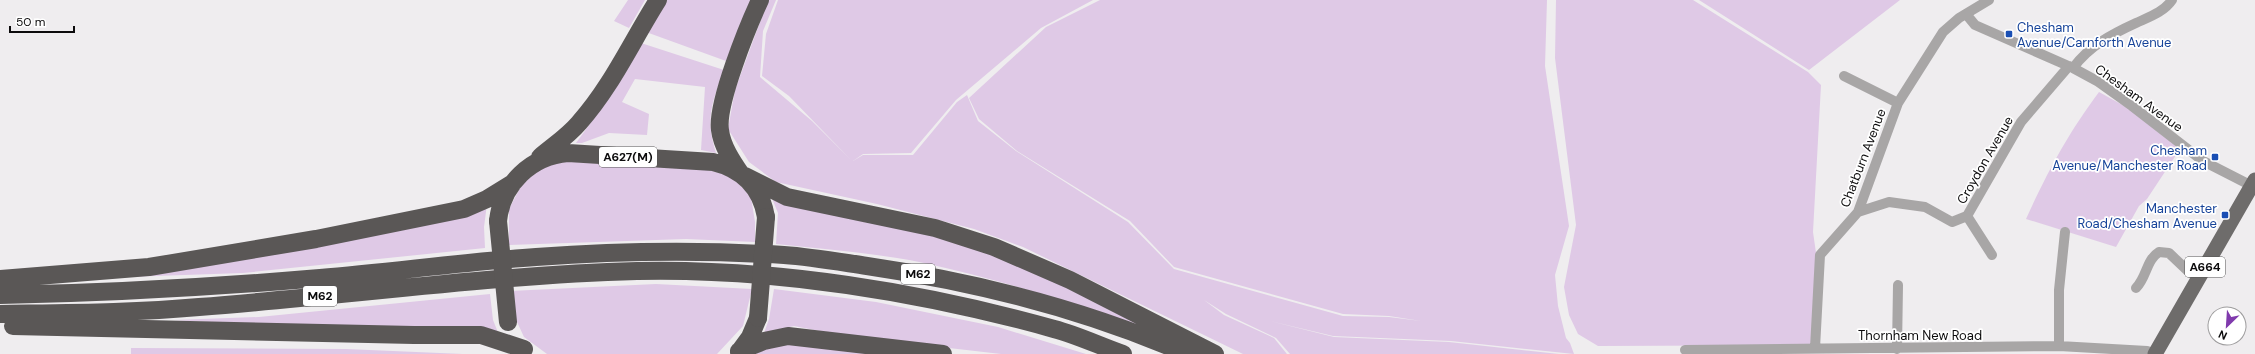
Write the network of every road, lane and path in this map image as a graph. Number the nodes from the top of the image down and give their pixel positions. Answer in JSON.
{"nodes":[{"id":1,"x":760,"y":0,"type":"edge"},
{"id":2,"x":1989,"y":0,"type":"edge"},
{"id":3,"x":2172,"y":0,"type":"edge"},
{"id":4,"x":654,"y":6,"type":"edge"},
{"id":5,"x":1966,"y":14,"type":"junction"},
{"id":6,"x":2071,"y":67,"type":"junction"},
{"id":7,"x":1844,"y":76,"type":"dead end"},
{"id":8,"x":1898,"y":103,"type":"junction"},
{"id":9,"x":532,"y":164,"type":"junction"},
{"id":10,"x":743,"y":175,"type":"junction"},
{"id":11,"x":513,"y":182,"type":"junction"},
{"id":12,"x":2252,"y":189,"type":"edge"},
{"id":13,"x":1858,"y":212,"type":"junction"},
{"id":14,"x":1967,"y":216,"type":"junction"},
{"id":15,"x":2065,"y":232,"type":"dead end"},
{"id":16,"x":1992,"y":255,"type":"dead end"},
{"id":17,"x":2200,"y":277,"type":"junction"},
{"id":18,"x":0,"y":279,"type":"edge"},
{"id":19,"x":1898,"y":285,"type":"dead end"},
{"id":20,"x":2136,"y":288,"type":"dead end"},
{"id":21,"x":0,"y":295,"type":"edge"},
{"id":22,"x":0,"y":314,"type":"edge"},
{"id":23,"x":0,"y":325,"type":"edge"},
{"id":24,"x":2059,"y":346,"type":"junction"},
{"id":25,"x":1814,"y":348,"type":"junction"},
{"id":26,"x":1897,"y":349,"type":"junction"},
{"id":27,"x":1685,"y":350,"type":"dead end"},
{"id":28,"x":2076,"y":351,"type":"edge"},
{"id":29,"x":528,"y":352,"type":"edge"},
{"id":30,"x":1776,"y":352,"type":"edge"},
{"id":31,"x":738,"y":353,"type":"edge"},
{"id":32,"x":943,"y":354,"type":"edge"},
{"id":33,"x":1124,"y":354,"type":"edge"},
{"id":34,"x":1187,"y":354,"type":"edge"},
{"id":35,"x":1215,"y":354,"type":"edge"},
{"id":36,"x":2155,"y":354,"type":"edge"}],
"edges":[{"from":1,"to":10,"type":"highway","number":"A627(M)"},
{"from":2,"to":5,"type":"street","name":"Chatburn Avenue"},
{"from":3,"to":6,"type":"street","name":"Croydon Avenue"},
{"from":4,"to":9,"type":"highway","number":"A627(M)"},
{"from":5,"to":6,"type":"street","name":"Chesham Avenue"},
{"from":5,"to":8,"type":"street","name":"Chatburn Avenue"},
{"from":6,"to":12,"type":"street","name":"Chesham Avenue"},
{"from":6,"to":14,"type":"street","name":"Croydon Avenue"},
{"from":7,"to":8,"type":"street"},
{"from":8,"to":13,"type":"street","name":"Chatburn Avenue"},
{"from":9,"to":10,"type":"highway","number":"A627(M)"},
{"from":9,"to":11,"type":"highway","number":"A627(M)"},
{"from":10,"to":31,"type":"highway","number":"A627(M)","bridge":true},
{"from":10,"to":35,"type":"highway"},
{"from":11,"to":18,"type":"highway"},
{"from":11,"to":29,"type":"highway","number":"A627(M)","bridge":true},
{"from":12,"to":17,"type":"main road","number":"A664"},
{"from":13,"to":14,"type":"street","name":"Croydon Avenue"},
{"from":13,"to":25,"type":"street","name":"Chatburn Avenue"},
{"from":14,"to":16,"type":"street"},
{"from":15,"to":24,"type":"street"},
{"from":17,"to":20,"type":"street"},
{"from":17,"to":36,"type":"main road","number":"A664"},
{"from":19,"to":26,"type":"street"},
{"from":21,"to":34,"type":"highway","number":"M62"},
{"from":22,"to":33,"type":"highway","number":"M62"},
{"from":23,"to":29,"type":"highway"},
{"from":24,"to":26,"type":"street","name":"Thornham New Road"},
{"from":24,"to":28,"type":"street","name":"Thornham New Road"},
{"from":25,"to":26,"type":"street","name":"Thornham New Road"},
{"from":25,"to":30,"type":"street","name":"Thornham New Road"},
{"from":27,"to":30,"type":"street","name":"Thornham New Road"},
{"from":28,"to":36,"type":"street","name":"Thornham New Road"},
{"from":31,"to":32,"type":"highway"}]}
